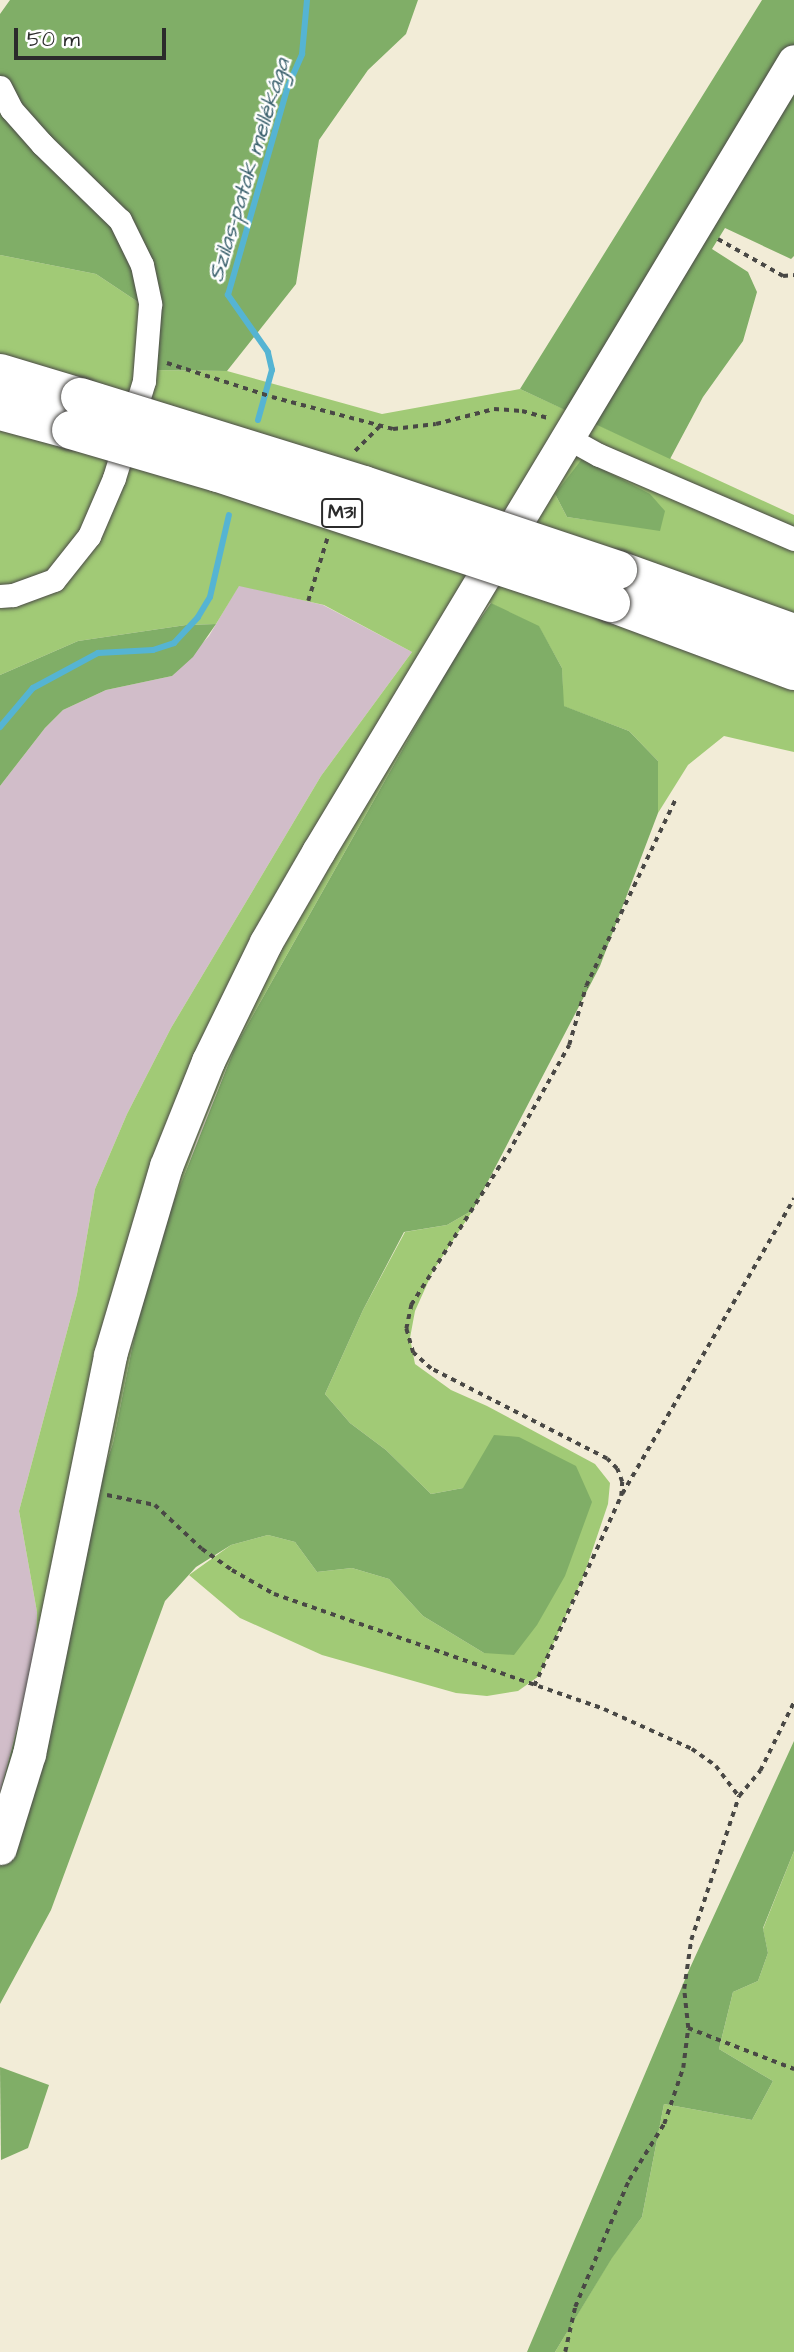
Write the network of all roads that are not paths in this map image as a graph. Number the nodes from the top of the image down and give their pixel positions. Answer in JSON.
{"nodes":[{"id":1,"x":794,"y":61,"type":"edge"},
{"id":2,"x":0,"y":88,"type":"edge"},
{"id":3,"x":0,"y":373,"type":"edge"},
{"id":4,"x":0,"y":411,"type":"edge"},
{"id":5,"x":75,"y":413,"type":"junction"},
{"id":6,"x":571,"y":434,"type":"junction"},
{"id":7,"x":794,"y":540,"type":"edge"},
{"id":8,"x":614,"y":587,"type":"junction"},
{"id":9,"x":0,"y":596,"type":"edge"},
{"id":10,"x":794,"y":633,"type":"edge"},
{"id":11,"x":794,"y":671,"type":"edge"},
{"id":12,"x":0,"y":1847,"type":"edge"}],
"edges":[{"from":1,"to":6,"type":"main road"},
{"from":2,"to":9,"type":"street"},
{"from":3,"to":5,"type":"highway","number":"M31"},
{"from":4,"to":5,"type":"highway","number":"M31"},
{"from":5,"to":8,"type":"highway","number":"M31","bridge":true},
{"from":6,"to":7,"type":"street"},
{"from":6,"to":12,"type":"main road"},
{"from":8,"to":10,"type":"highway","number":"M31"},
{"from":8,"to":11,"type":"highway","number":"M31"}]}
